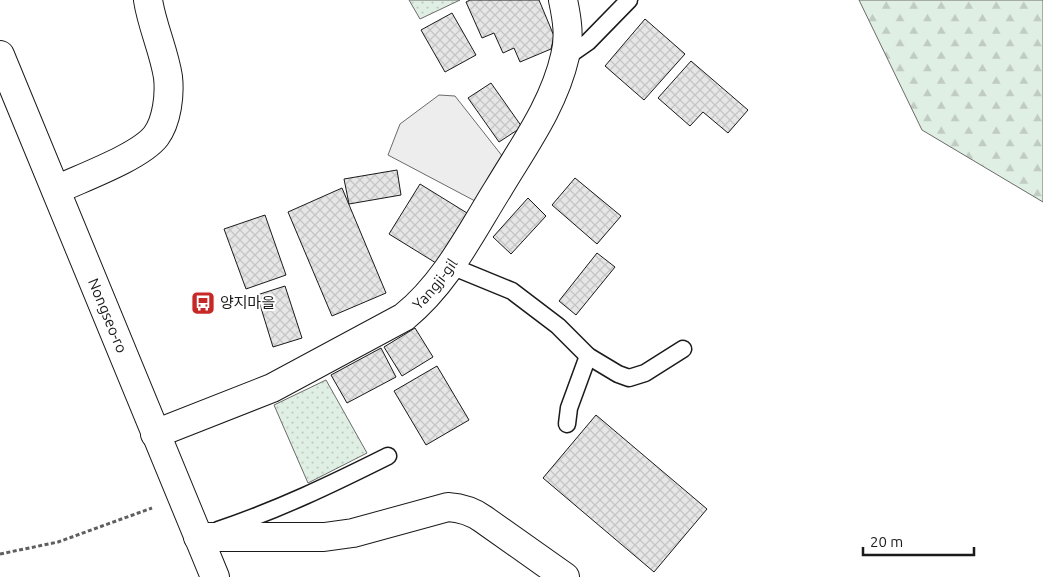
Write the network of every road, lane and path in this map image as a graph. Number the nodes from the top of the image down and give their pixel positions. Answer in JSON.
{"nodes":[{"id":1,"x":148,"y":0,"type":"edge"},
{"id":2,"x":563,"y":0,"type":"edge"},
{"id":3,"x":629,"y":0,"type":"edge"},
{"id":4,"x":0,"y":55,"type":"edge"},
{"id":5,"x":565,"y":58,"type":"junction"},
{"id":6,"x":56,"y":190,"type":"junction"},
{"id":7,"x":451,"y":266,"type":"junction"},
{"id":8,"x":683,"y":349,"type":"dead end"},
{"id":9,"x":588,"y":356,"type":"junction"},
{"id":10,"x":567,"y":424,"type":"dead end"},
{"id":11,"x":156,"y":434,"type":"junction"},
{"id":12,"x":388,"y":456,"type":"dead end"},
{"id":13,"x":182,"y":496,"type":"junction"},
{"id":14,"x":198,"y":537,"type":"junction"},
{"id":15,"x":0,"y":554,"type":"edge"},
{"id":16,"x":215,"y":577,"type":"edge"},
{"id":17,"x":565,"y":577,"type":"edge"}],
"edges":[{"from":1,"to":6,"type":"street"},
{"from":2,"to":5,"type":"street","name":"Yangji-gil"},
{"from":3,"to":5,"type":"lane"},
{"from":4,"to":6,"type":"street","name":"Nongseo-ro"},
{"from":5,"to":7,"type":"street","name":"Yangji-gil"},
{"from":6,"to":11,"type":"street","name":"Nongseo-ro"},
{"from":7,"to":9,"type":"lane"},
{"from":7,"to":11,"type":"street","name":"Yangji-gil"},
{"from":8,"to":9,"type":"lane"},
{"from":9,"to":10,"type":"lane"},
{"from":11,"to":13,"type":"street","name":"Nongseo-ro"},
{"from":12,"to":14,"type":"lane"},
{"from":13,"to":14,"type":"street","name":"Nongseo-ro"},
{"from":13,"to":15,"type":"path"},
{"from":14,"to":16,"type":"street","name":"Nongseo-ro"},
{"from":14,"to":17,"type":"street"}]}
